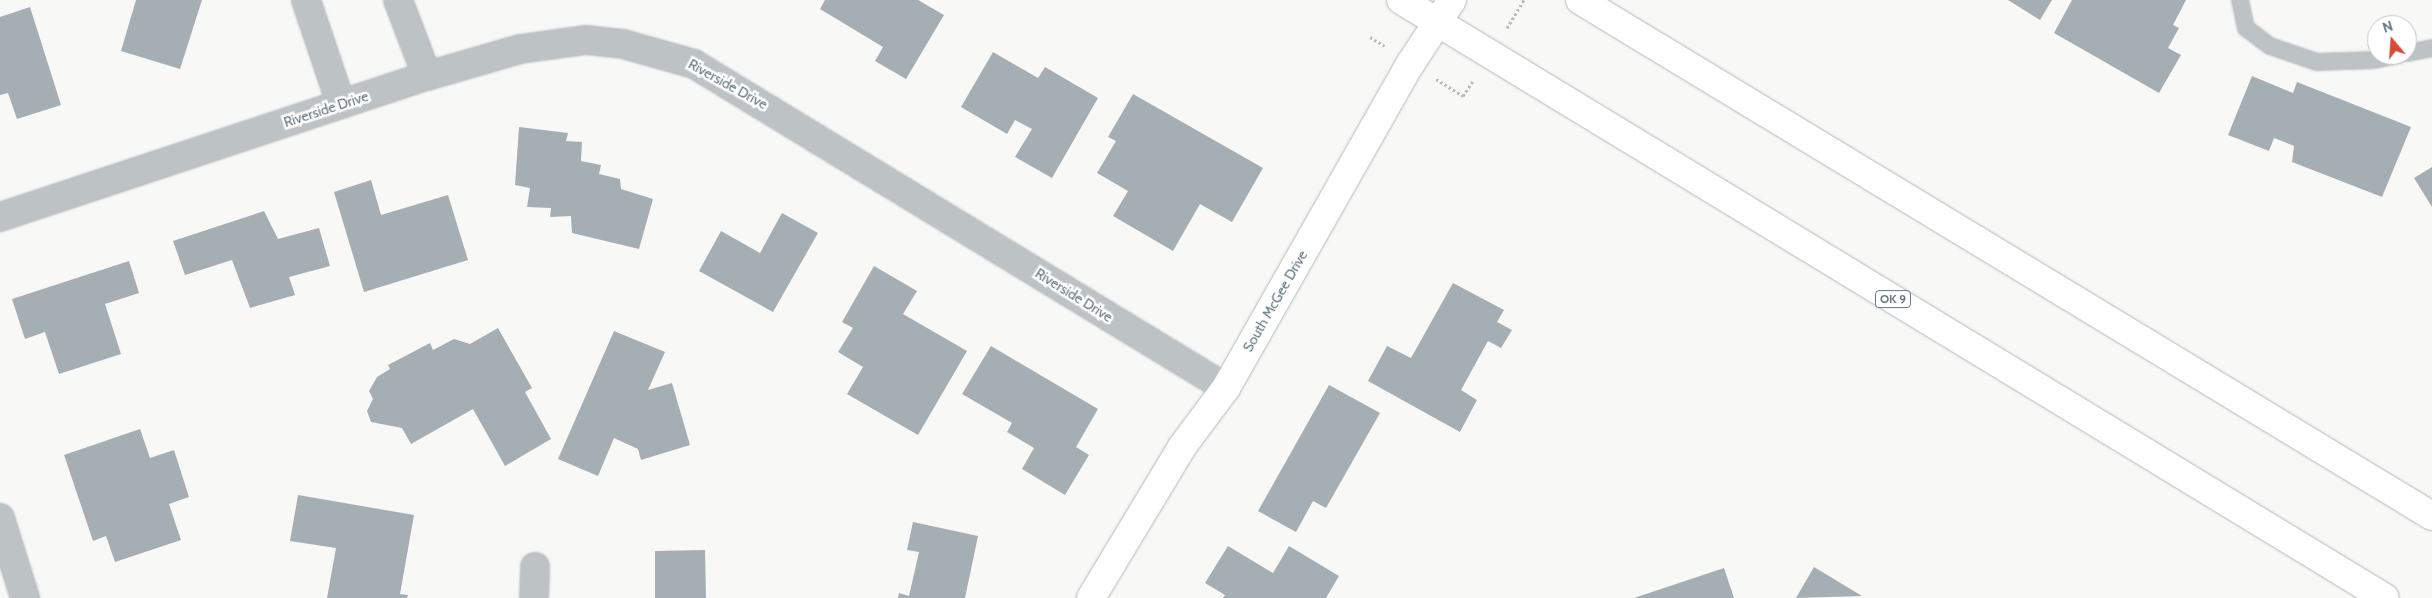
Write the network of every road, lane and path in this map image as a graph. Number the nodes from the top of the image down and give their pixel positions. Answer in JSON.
{"nodes":[{"id":1,"x":306,"y":0,"type":"edge"},
{"id":2,"x":398,"y":0,"type":"edge"},
{"id":3,"x":1401,"y":0,"type":"edge"},
{"id":4,"x":1580,"y":0,"type":"edge"},
{"id":5,"x":2240,"y":0,"type":"edge"},
{"id":6,"x":1445,"y":11,"type":"edge"},
{"id":7,"x":2432,"y":48,"type":"edge"},
{"id":8,"x":2417,"y":51,"type":"edge"},
{"id":9,"x":2367,"y":60,"type":"edge"},
{"id":10,"x":427,"y":76,"type":"junction"},
{"id":11,"x":341,"y":104,"type":"junction"},
{"id":12,"x":0,"y":217,"type":"edge"},
{"id":13,"x":1226,"y":388,"type":"junction"},
{"id":14,"x":2432,"y":516,"type":"edge"},
{"id":15,"x":0,"y":518,"type":"edge"},
{"id":16,"x":535,"y":567,"type":"dead end"},
{"id":17,"x":25,"y":598,"type":"edge"},
{"id":18,"x":534,"y":598,"type":"edge"},
{"id":19,"x":1091,"y":598,"type":"edge"},
{"id":20,"x":2384,"y":598,"type":"edge"}],
"edges":[{"from":1,"to":11,"type":"street"},
{"from":2,"to":10,"type":"street"},
{"from":3,"to":6,"type":"main road","number":"OK 9"},
{"from":4,"to":14,"type":"main road"},
{"from":5,"to":9,"type":"lane"},
{"from":6,"to":13,"type":"main road","name":"South McGee Drive"},
{"from":6,"to":20,"type":"main road","number":"OK 9"},
{"from":7,"to":8,"type":"lane"},
{"from":10,"to":11,"type":"street","name":"Riverside Drive"},
{"from":10,"to":13,"type":"street","name":"Riverside Drive"},
{"from":11,"to":12,"type":"street","name":"Riverside Drive"},
{"from":13,"to":19,"type":"main road","name":"South McGee Drive"},
{"from":15,"to":17,"type":"street"},
{"from":16,"to":18,"type":"street"}]}
